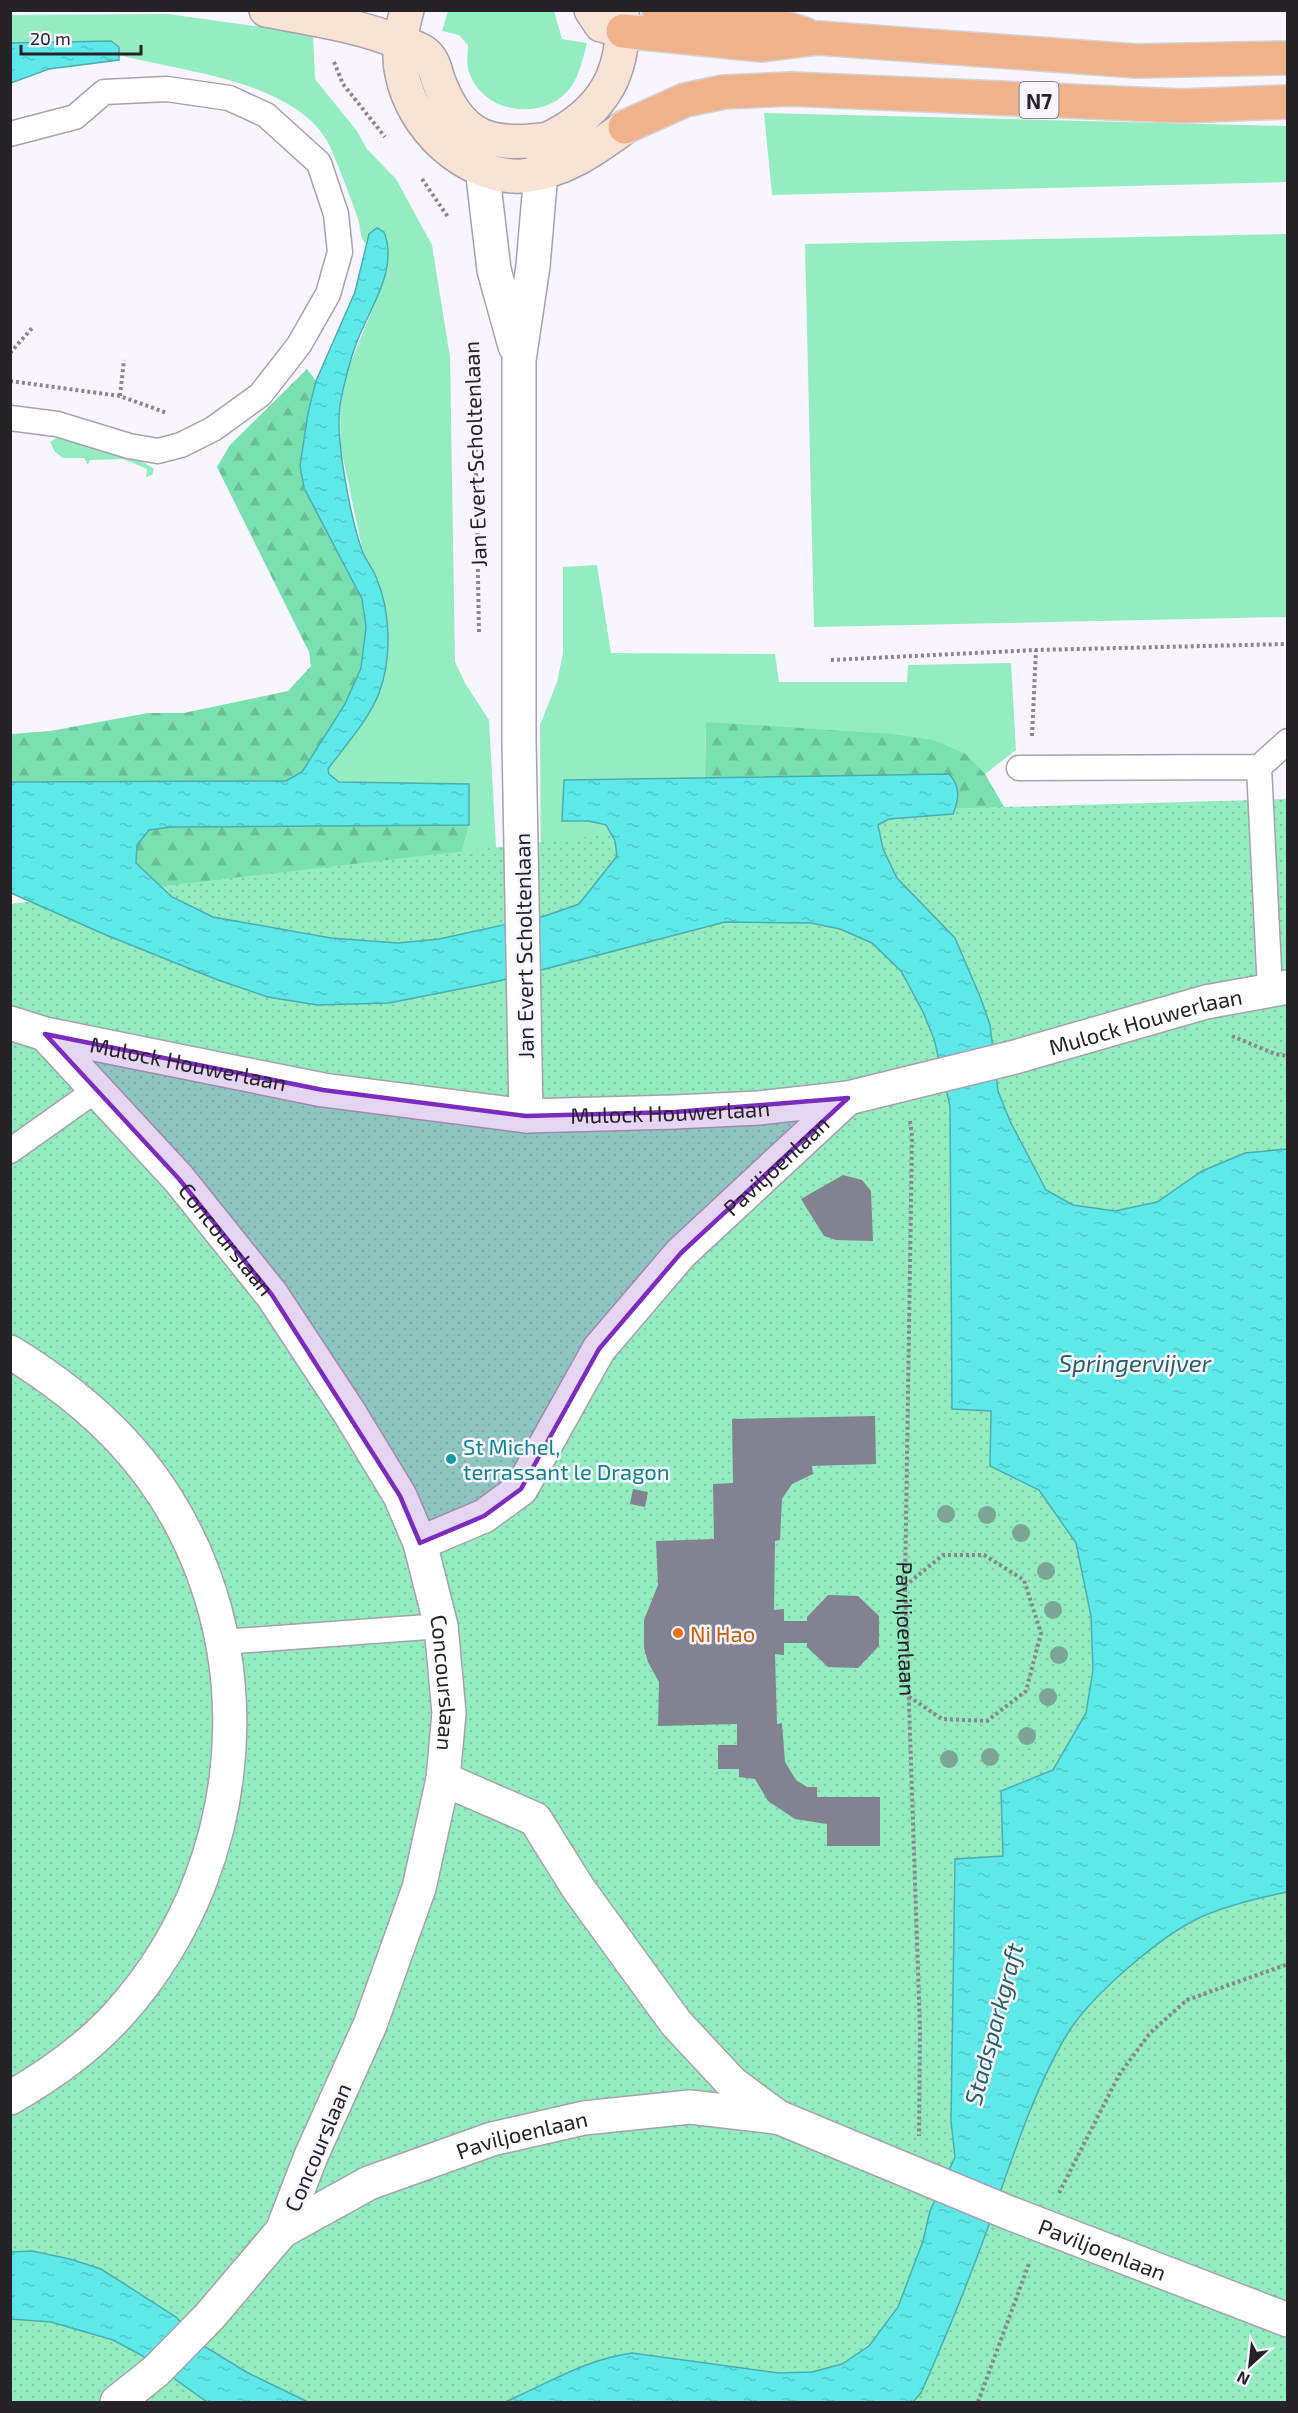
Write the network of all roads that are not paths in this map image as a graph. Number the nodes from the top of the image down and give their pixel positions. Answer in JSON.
{"nodes":[{"id":1,"x":267,"y":10,"type":"edge"},
{"id":2,"x":407,"y":10,"type":"edge"},
{"id":3,"x":591,"y":10,"type":"edge"},
{"id":4,"x":659,"y":10,"type":"edge"},
{"id":5,"x":622,"y":21,"type":"edge"},
{"id":6,"x":818,"y":38,"type":"junction"},
{"id":7,"x":401,"y":43,"type":"junction"},
{"id":8,"x":1287,"y":58,"type":"edge"},
{"id":9,"x":1287,"y":102,"type":"edge"},
{"id":10,"x":625,"y":128,"type":"joint"},
{"id":11,"x":10,"y":134,"type":"edge"},
{"id":12,"x":548,"y":139,"type":"junction"},
{"id":13,"x":482,"y":168,"type":"junction"},
{"id":14,"x":542,"y":172,"type":"junction"},
{"id":15,"x":519,"y":360,"type":"junction"},
{"id":16,"x":10,"y":418,"type":"edge"},
{"id":17,"x":1287,"y":741,"type":"edge"},
{"id":18,"x":1259,"y":767,"type":"junction"},
{"id":19,"x":1025,"y":768,"type":"road end"},
{"id":20,"x":1279,"y":988,"type":"edge"},
{"id":21,"x":10,"y":1023,"type":"edge"},
{"id":22,"x":45,"y":1034,"type":"junction"},
{"id":23,"x":96,"y":1089,"type":"junction"},
{"id":24,"x":848,"y":1098,"type":"junction"},
{"id":25,"x":526,"y":1116,"type":"junction"},
{"id":26,"x":10,"y":1151,"type":"edge"},
{"id":27,"x":10,"y":1352,"type":"edge"},
{"id":28,"x":420,"y":1543,"type":"junction"},
{"id":29,"x":441,"y":1626,"type":"junction"},
{"id":30,"x":222,"y":1642,"type":"junction"},
{"id":31,"x":443,"y":1779,"type":"junction"},
{"id":32,"x":10,"y":2098,"type":"edge"},
{"id":33,"x":778,"y":2117,"type":"junction"},
{"id":34,"x":282,"y":2231,"type":"junction"},
{"id":35,"x":1287,"y":2320,"type":"edge"},
{"id":36,"x":117,"y":2403,"type":"edge"}],
"edges":[{"from":1,"to":7,"type":"main road"},
{"from":2,"to":7,"type":"main road"},
{"from":3,"to":5,"type":"main road"},
{"from":4,"to":6,"type":"highway","number":"N7"},
{"from":5,"to":6,"type":"highway","number":"N7"},
{"from":5,"to":12,"type":"main road"},
{"from":6,"to":8,"type":"highway","number":"N7"},
{"from":7,"to":12,"type":"main road"},
{"from":7,"to":13,"type":"main road"},
{"from":9,"to":10,"type":"highway","number":"N7"},
{"from":10,"to":14,"type":"main road"},
{"from":11,"to":16,"type":"lane"},
{"from":12,"to":14,"type":"main road"},
{"from":13,"to":14,"type":"main road"},
{"from":13,"to":15,"type":"street","name":"Jan Evert Scholtenlaan"},
{"from":14,"to":15,"type":"street","name":"Jan Evert Scholtenlaan"},
{"from":15,"to":25,"type":"street","name":"Jan Evert Scholtenlaan"},
{"from":17,"to":18,"type":"lane"},
{"from":18,"to":19,"type":"lane"},
{"from":18,"to":20,"type":"lane"},
{"from":20,"to":24,"type":"street","name":"Mulock Houwerlaan"},
{"from":21,"to":22,"type":"street","name":"Concourslaan"},
{"from":22,"to":23,"type":"street","name":"Concourslaan"},
{"from":22,"to":25,"type":"street","name":"Mulock Houwerlaan"},
{"from":23,"to":26,"type":"lane"},
{"from":23,"to":28,"type":"street","name":"Concourslaan"},
{"from":24,"to":25,"type":"street","name":"Mulock Houwerlaan"},
{"from":24,"to":28,"type":"street","name":"Paviljoenlaan"},
{"from":27,"to":30,"type":"street"},
{"from":28,"to":29,"type":"street","name":"Concourslaan"},
{"from":29,"to":30,"type":"lane"},
{"from":29,"to":31,"type":"street","name":"Concourslaan"},
{"from":30,"to":32,"type":"street"},
{"from":31,"to":33,"type":"street","name":"Paviljoenlaan"},
{"from":31,"to":34,"type":"street","name":"Concourslaan"},
{"from":33,"to":34,"type":"street","name":"Paviljoenlaan"},
{"from":33,"to":35,"type":"street","name":"Paviljoenlaan"},
{"from":34,"to":36,"type":"street","name":"Concourslaan"}]}
